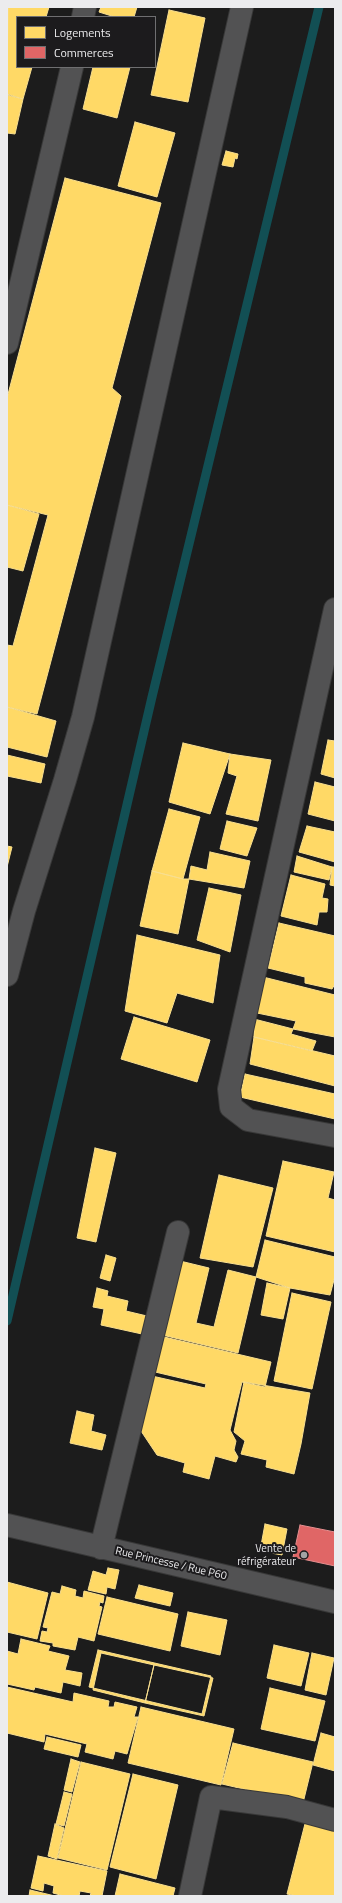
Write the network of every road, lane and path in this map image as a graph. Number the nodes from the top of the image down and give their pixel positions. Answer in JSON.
{"nodes":[{"id":1,"x":242,"y":7,"type":"edge"},
{"id":2,"x":72,"y":68,"type":"edge"},
{"id":3,"x":7,"y":343,"type":"edge"},
{"id":4,"x":335,"y":609,"type":"edge"},
{"id":5,"x":7,"y":975,"type":"edge"},
{"id":6,"x":335,"y":1136,"type":"edge"},
{"id":7,"x":178,"y":1232,"type":"dead end"},
{"id":8,"x":7,"y":1525,"type":"edge"},
{"id":9,"x":101,"y":1548,"type":"junction"},
{"id":10,"x":335,"y":1602,"type":"edge"},
{"id":11,"x":335,"y":1820,"type":"edge"},
{"id":12,"x":190,"y":1896,"type":"edge"}],
"edges":[{"from":1,"to":5,"type":"street"},
{"from":2,"to":3,"type":"street"},
{"from":4,"to":6,"type":"street"},
{"from":7,"to":9,"type":"street"},
{"from":8,"to":9,"type":"street","name":"Rue Princesse / Rue P60"},
{"from":9,"to":10,"type":"street","name":"Rue Princesse / Rue P60"},
{"from":11,"to":12,"type":"street"}]}
